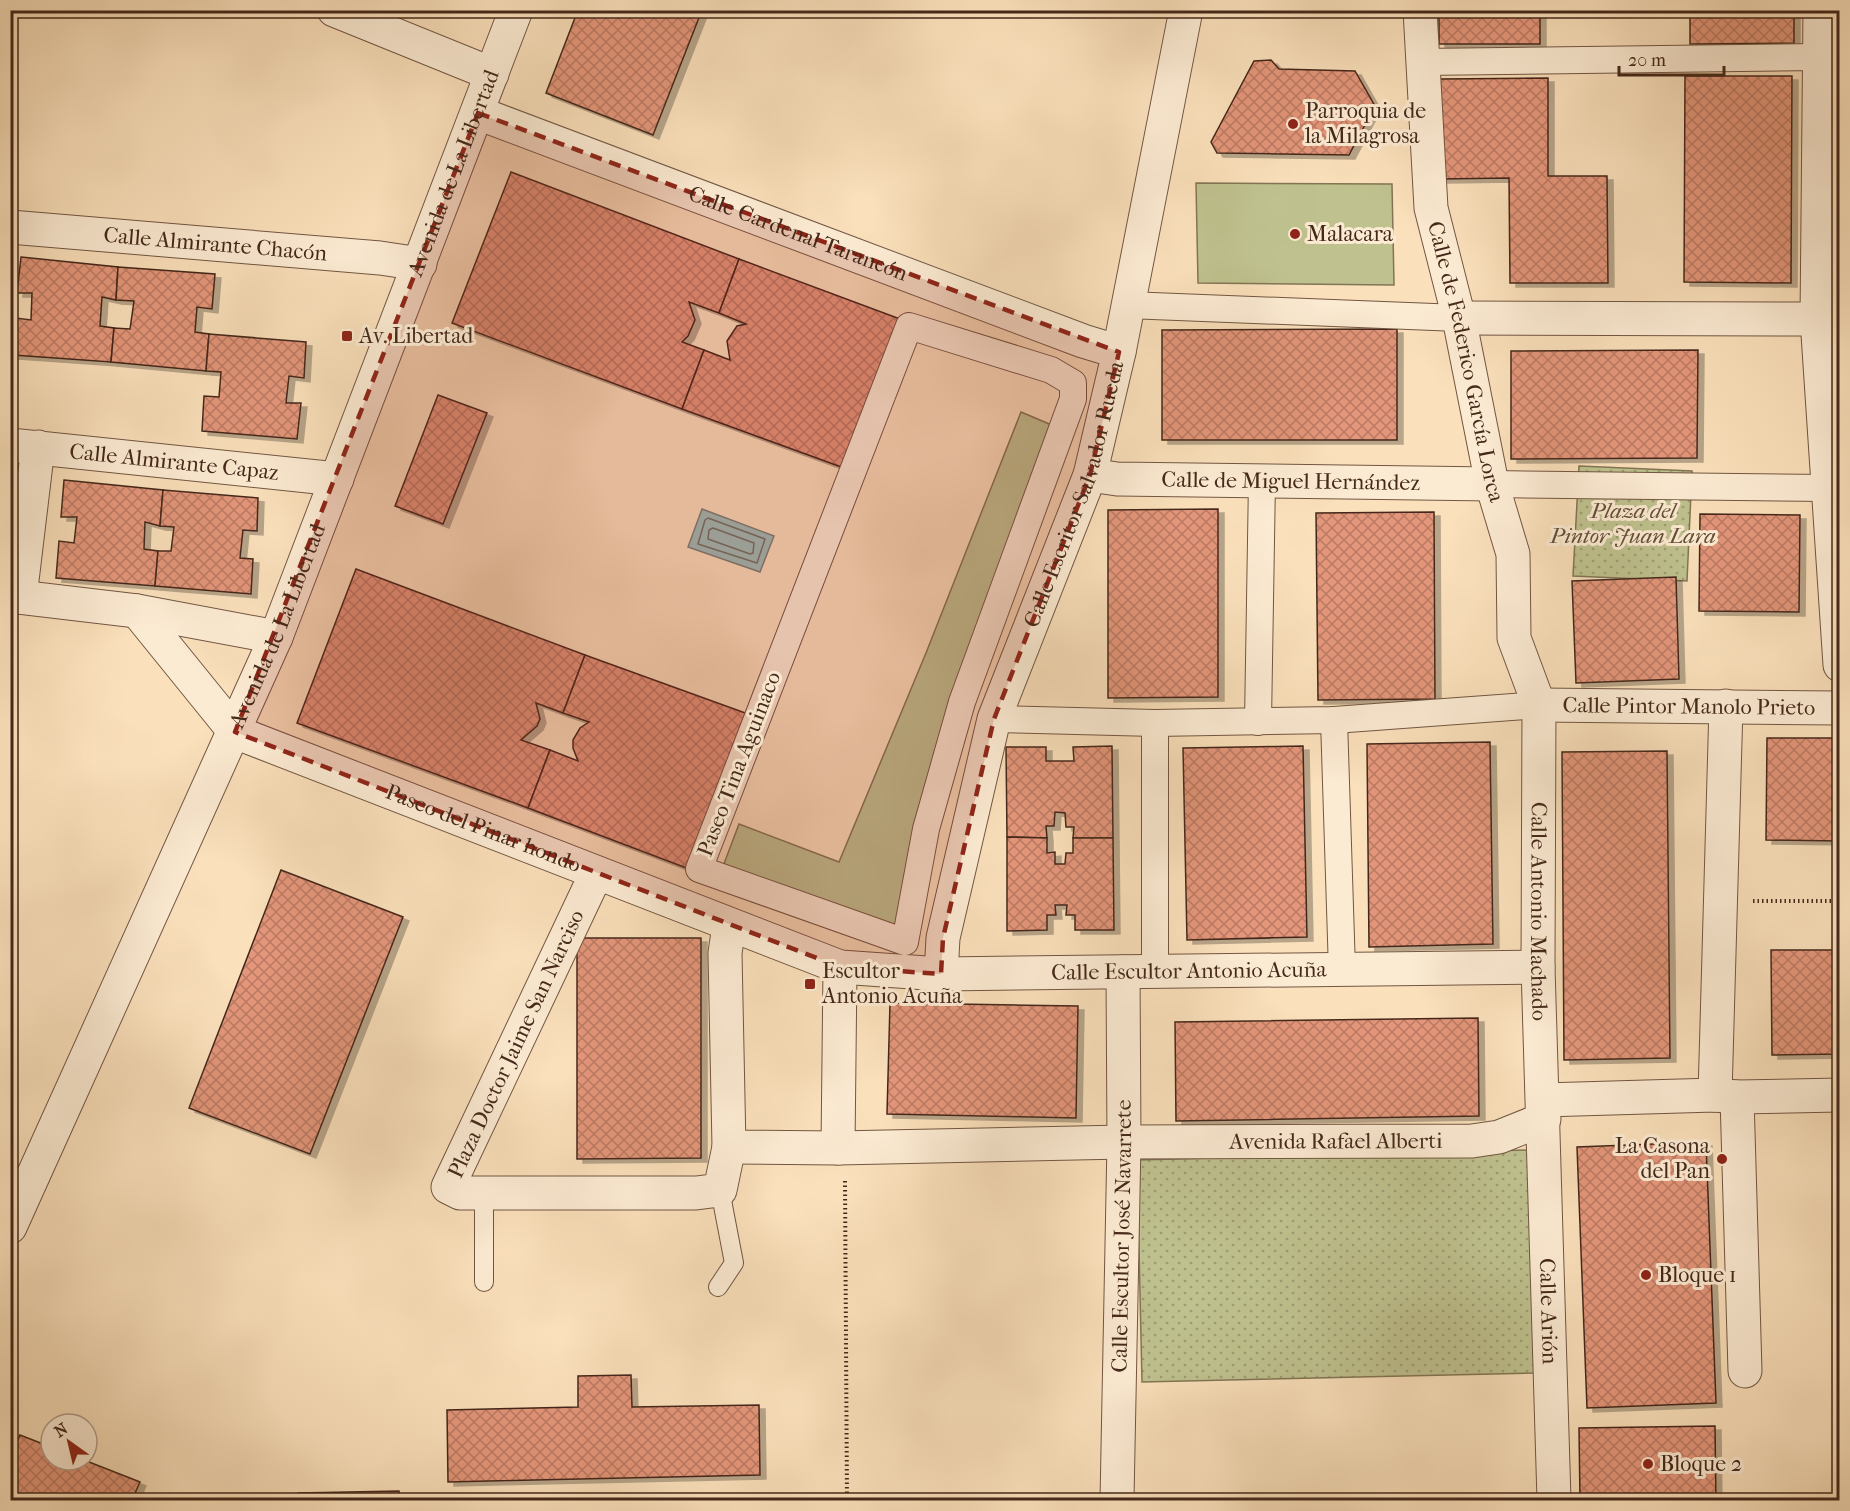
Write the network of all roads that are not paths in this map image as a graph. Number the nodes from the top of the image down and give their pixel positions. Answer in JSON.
{"nodes":[{"id":1,"x":334,"y":10,"type":"edge"},
{"id":2,"x":516,"y":10,"type":"edge"},
{"id":3,"x":1186,"y":10,"type":"edge"},
{"id":4,"x":1420,"y":10,"type":"edge"},
{"id":5,"x":1820,"y":10,"type":"edge"},
{"id":6,"x":1820,"y":57,"type":"junction"},
{"id":7,"x":1421,"y":62,"type":"junction"},
{"id":8,"x":492,"y":74,"type":"junction"},
{"id":9,"x":478,"y":112,"type":"junction"},
{"id":10,"x":1829,"y":176,"type":"edge"},
{"id":11,"x":10,"y":227,"type":"edge"},
{"id":12,"x":420,"y":264,"type":"junction"},
{"id":13,"x":1127,"y":305,"type":"junction"},
{"id":14,"x":1459,"y":318,"type":"junction"},
{"id":15,"x":1817,"y":319,"type":"junction"},
{"id":16,"x":1119,"y":352,"type":"junction"},
{"id":17,"x":1051,"y":370,"type":"joint"},
{"id":18,"x":24,"y":446,"type":"edge"},
{"id":19,"x":1090,"y":475,"type":"junction"},
{"id":20,"x":337,"y":479,"type":"junction"},
{"id":21,"x":1262,"y":480,"type":"junction"},
{"id":22,"x":1492,"y":484,"type":"junction"},
{"id":23,"x":1828,"y":488,"type":"junction"},
{"id":24,"x":15,"y":597,"type":"edge"},
{"id":25,"x":137,"y":611,"type":"junction"},
{"id":26,"x":276,"y":637,"type":"junction"},
{"id":27,"x":1839,"y":665,"type":"edge"},
{"id":28,"x":1539,"y":705,"type":"junction"},
{"id":29,"x":1726,"y":706,"type":"junction"},
{"id":30,"x":1839,"y":708,"type":"edge"},
{"id":31,"x":994,"y":719,"type":"junction"},
{"id":32,"x":1334,"y":720,"type":"junction"},
{"id":33,"x":1258,"y":722,"type":"junction"},
{"id":34,"x":1155,"y":723,"type":"junction"},
{"id":35,"x":235,"y":732,"type":"junction"},
{"id":36,"x":596,"y":874,"type":"junction"},
{"id":37,"x":729,"y":926,"type":"junction"},
{"id":38,"x":840,"y":967,"type":"junction"},
{"id":39,"x":1538,"y":967,"type":"junction"},
{"id":40,"x":1342,"y":970,"type":"junction"},
{"id":41,"x":1123,"y":972,"type":"junction"},
{"id":42,"x":1155,"y":973,"type":"junction"},
{"id":43,"x":941,"y":974,"type":"junction"},
{"id":44,"x":1839,"y":1095,"type":"edge"},
{"id":45,"x":1726,"y":1096,"type":"junction"},
{"id":46,"x":1543,"y":1110,"type":"junction"},
{"id":47,"x":1124,"y":1142,"type":"junction"},
{"id":48,"x":729,"y":1147,"type":"junction"},
{"id":49,"x":838,"y":1148,"type":"junction"},
{"id":50,"x":720,"y":1190,"type":"junction"},
{"id":51,"x":484,"y":1193,"type":"junction"},
{"id":52,"x":10,"y":1227,"type":"edge"},
{"id":53,"x":484,"y":1282,"type":"dead end"},
{"id":54,"x":718,"y":1287,"type":"dead end"},
{"id":55,"x":1745,"y":1371,"type":"dead end"},
{"id":56,"x":1117,"y":1500,"type":"edge"},
{"id":57,"x":1554,"y":1500,"type":"edge"}],
"edges":[{"from":1,"to":8,"type":"street"},
{"from":2,"to":8,"type":"street","name":"Avenida de La Libertad"},
{"from":3,"to":13,"type":"street","name":"Calle Escritor Salvador Rueda"},
{"from":4,"to":7,"type":"street","name":"Calle de Federico García Lorca"},
{"from":5,"to":6,"type":"street"},
{"from":6,"to":7,"type":"street"},
{"from":6,"to":10,"type":"street"},
{"from":7,"to":14,"type":"street","name":"Calle de Federico García Lorca"},
{"from":8,"to":9,"type":"street","name":"Avenida de La Libertad"},
{"from":9,"to":12,"type":"street","name":"Avenida de La Libertad"},
{"from":9,"to":16,"type":"street","name":"Calle Cardenal Tarancón"},
{"from":10,"to":15,"type":"street"},
{"from":11,"to":12,"type":"street","name":"Calle Almirante Chacón"},
{"from":12,"to":20,"type":"street","name":"Avenida de La Libertad"},
{"from":13,"to":14,"type":"street"},
{"from":13,"to":16,"type":"street","name":"Calle Escritor Salvador Rueda"},
{"from":14,"to":15,"type":"street"},
{"from":14,"to":22,"type":"street","name":"Calle de Federico García Lorca"},
{"from":15,"to":23,"type":"street"},
{"from":16,"to":19,"type":"street","name":"Calle Escritor Salvador Rueda"},
{"from":17,"to":17,"type":"street","name":"Paseo Tina Aguinaco"},
{"from":18,"to":20,"type":"street","name":"Calle Almirante Capaz"},
{"from":18,"to":24,"type":"street"},
{"from":19,"to":21,"type":"street","name":"Calle de Miguel Hernández"},
{"from":19,"to":31,"type":"street","name":"Calle Escritor Salvador Rueda"},
{"from":20,"to":26,"type":"street","name":"Avenida de La Libertad"},
{"from":21,"to":22,"type":"street","name":"Calle de Miguel Hernández"},
{"from":21,"to":33,"type":"street"},
{"from":22,"to":23,"type":"street"},
{"from":22,"to":28,"type":"street","name":"Calle de Federico García Lorca"},
{"from":23,"to":27,"type":"street"},
{"from":24,"to":25,"type":"street"},
{"from":25,"to":26,"type":"street"},
{"from":25,"to":35,"type":"street"},
{"from":26,"to":35,"type":"street","name":"Avenida de La Libertad"},
{"from":28,"to":29,"type":"street","name":"Calle Pintor Manolo Prieto"},
{"from":28,"to":32,"type":"street"},
{"from":28,"to":39,"type":"street","name":"Calle Antonio Machado"},
{"from":29,"to":30,"type":"street","name":"Calle Pintor Manolo Prieto"},
{"from":29,"to":45,"type":"street"},
{"from":31,"to":34,"type":"street"},
{"from":31,"to":43,"type":"street","name":"Calle Escritor Salvador Rueda"},
{"from":32,"to":33,"type":"street"},
{"from":32,"to":40,"type":"street"},
{"from":33,"to":34,"type":"street"},
{"from":34,"to":42,"type":"street"},
{"from":35,"to":36,"type":"street","name":"Paseo del Pinar hondo"},
{"from":35,"to":52,"type":"street","name":"Avenida de La Libertad"},
{"from":36,"to":37,"type":"street","name":"Paseo del Pinar hondo"},
{"from":36,"to":51,"type":"street","name":"Plaza Doctor Jaime San Narciso"},
{"from":37,"to":38,"type":"street","name":"Paseo del Pinar hondo"},
{"from":37,"to":48,"type":"street"},
{"from":38,"to":43,"type":"street","name":"Calle Escultor Antonio Acuña"},
{"from":38,"to":49,"type":"street"},
{"from":39,"to":40,"type":"street","name":"Calle Escultor Antonio Acuña"},
{"from":39,"to":46,"type":"street","name":"Calle Antonio Machado"},
{"from":40,"to":42,"type":"street","name":"Calle Escultor Antonio Acuña"},
{"from":41,"to":42,"type":"street","name":"Calle Escultor Antonio Acuña"},
{"from":41,"to":43,"type":"street","name":"Calle Escultor Antonio Acuña"},
{"from":41,"to":47,"type":"street","name":"Calle Escultor José Navarrete"},
{"from":44,"to":45,"type":"street","name":"Avenida Rafael Alberti"},
{"from":45,"to":46,"type":"street","name":"Avenida Rafael Alberti"},
{"from":45,"to":55,"type":"street"},
{"from":46,"to":47,"type":"street","name":"Avenida Rafael Alberti"},
{"from":46,"to":57,"type":"street","name":"Calle Arión"},
{"from":47,"to":49,"type":"street","name":"Avenida Rafael Alberti"},
{"from":47,"to":56,"type":"street","name":"Calle Escultor José Navarrete"},
{"from":48,"to":49,"type":"street"},
{"from":48,"to":50,"type":"street"},
{"from":50,"to":51,"type":"street","name":"Plaza Doctor Jaime San Narciso"},
{"from":50,"to":54,"type":"lane"},
{"from":51,"to":53,"type":"lane"}]}
